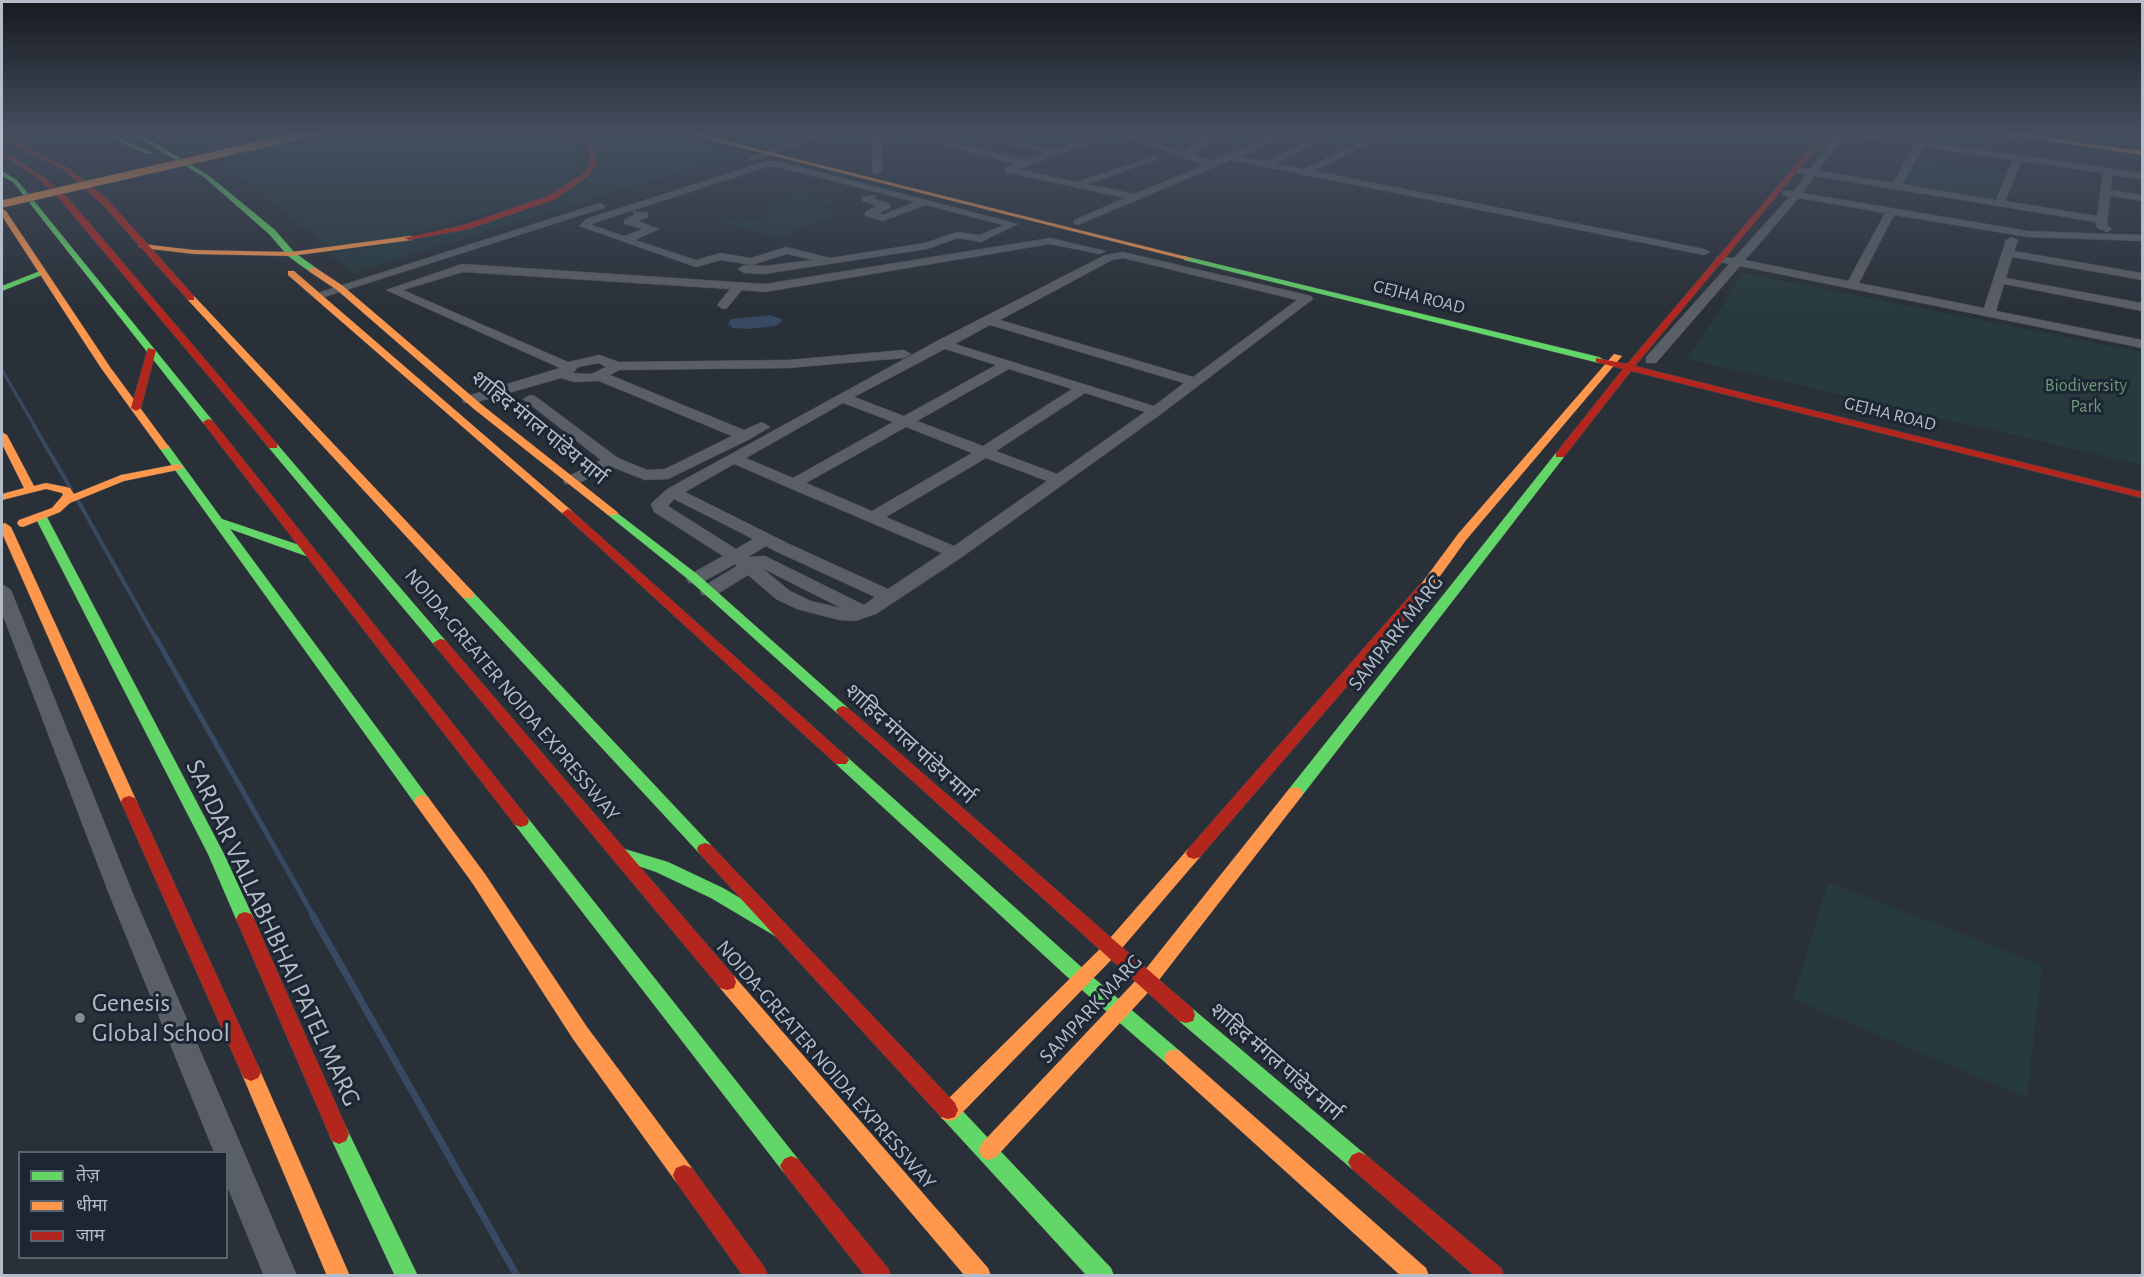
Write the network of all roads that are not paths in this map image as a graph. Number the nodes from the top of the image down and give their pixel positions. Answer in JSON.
{"nodes":[{"id":1,"x":2105,"y":192,"type":"edge"},
{"id":2,"x":24,"y":193,"type":"edge"},
{"id":3,"x":42,"y":193,"type":"edge"},
{"id":4,"x":57,"y":193,"type":"edge"},
{"id":5,"x":94,"y":193,"type":"edge"},
{"id":6,"x":226,"y":193,"type":"edge"},
{"id":7,"x":559,"y":193,"type":"edge"},
{"id":8,"x":640,"y":193,"type":"edge"},
{"id":9,"x":677,"y":193,"type":"edge"},
{"id":10,"x":883,"y":193,"type":"edge"},
{"id":11,"x":887,"y":193,"type":"edge"},
{"id":12,"x":938,"y":193,"type":"edge"},
{"id":13,"x":949,"y":193,"type":"edge"},
{"id":14,"x":1112,"y":193,"type":"edge"},
{"id":15,"x":1143,"y":193,"type":"edge"},
{"id":16,"x":1408,"y":193,"type":"edge"},
{"id":17,"x":1789,"y":193,"type":"junction"},
{"id":18,"x":1930,"y":193,"type":"edge"},
{"id":19,"x":2004,"y":193,"type":"edge"},
{"id":20,"x":2109,"y":193,"type":"edge"},
{"id":21,"x":1133,"y":197,"type":"junction"},
{"id":22,"x":2142,"y":198,"type":"edge"},
{"id":23,"x":2,"y":202,"type":"edge"},
{"id":24,"x":925,"y":202,"type":"junction"},
{"id":25,"x":1999,"y":204,"type":"junction"},
{"id":26,"x":625,"y":210,"type":"junction"},
{"id":27,"x":2,"y":211,"type":"edge"},
{"id":28,"x":1891,"y":211,"type":"junction"},
{"id":29,"x":2102,"y":220,"type":"junction"},
{"id":30,"x":1078,"y":222,"type":"junction"},
{"id":31,"x":2014,"y":232,"type":"junction"},
{"id":32,"x":252,"y":238,"type":"dead end"},
{"id":33,"x":2123,"y":238,"type":"junction"},
{"id":34,"x":2142,"y":238,"type":"edge"},
{"id":35,"x":624,"y":240,"type":"junction"},
{"id":36,"x":1120,"y":241,"type":"junction"},
{"id":37,"x":142,"y":246,"type":"junction"},
{"id":38,"x":1100,"y":251,"type":"junction"},
{"id":39,"x":1704,"y":252,"type":"dead end"},
{"id":40,"x":2008,"y":253,"type":"junction"},
{"id":41,"x":268,"y":254,"type":"junction"},
{"id":42,"x":291,"y":254,"type":"junction"},
{"id":43,"x":1720,"y":259,"type":"junction"},
{"id":44,"x":830,"y":261,"type":"junction"},
{"id":45,"x":1736,"y":262,"type":"junction"},
{"id":46,"x":696,"y":264,"type":"junction"},
{"id":47,"x":1217,"y":265,"type":"junction"},
{"id":48,"x":42,"y":273,"type":"junction"},
{"id":49,"x":1204,"y":273,"type":"junction"},
{"id":50,"x":1229,"y":274,"type":"junction"},
{"id":51,"x":2142,"y":277,"type":"edge"},
{"id":52,"x":2000,"y":280,"type":"junction"},
{"id":53,"x":1852,"y":285,"type":"junction"},
{"id":54,"x":782,"y":286,"type":"junction"},
{"id":55,"x":738,"y":287,"type":"junction"},
{"id":56,"x":340,"y":288,"type":"junction"},
{"id":57,"x":2,"y":289,"type":"edge"},
{"id":58,"x":317,"y":295,"type":"junction"},
{"id":59,"x":789,"y":302,"type":"dead end"},
{"id":60,"x":723,"y":305,"type":"dead end"},
{"id":61,"x":2142,"y":307,"type":"edge"},
{"id":62,"x":1989,"y":314,"type":"junction"},
{"id":63,"x":988,"y":320,"type":"junction"},
{"id":64,"x":942,"y":344,"type":"junction"},
{"id":65,"x":2142,"y":344,"type":"edge"},
{"id":66,"x":1623,"y":349,"type":"junction"},
{"id":67,"x":151,"y":350,"type":"junction"},
{"id":68,"x":904,"y":354,"type":"junction"},
{"id":69,"x":1644,"y":359,"type":"junction"},
{"id":70,"x":1610,"y":364,"type":"junction"},
{"id":71,"x":1007,"y":365,"type":"junction"},
{"id":72,"x":614,"y":366,"type":"junction"},
{"id":73,"x":1628,"y":369,"type":"junction"},
{"id":74,"x":570,"y":372,"type":"junction"},
{"id":75,"x":600,"y":376,"type":"junction"},
{"id":76,"x":1194,"y":382,"type":"junction"},
{"id":77,"x":1083,"y":389,"type":"junction"},
{"id":78,"x":527,"y":392,"type":"junction"},
{"id":79,"x":842,"y":398,"type":"junction"},
{"id":80,"x":473,"y":403,"type":"junction"},
{"id":81,"x":136,"y":408,"type":"junction"},
{"id":82,"x":1156,"y":411,"type":"junction"},
{"id":83,"x":906,"y":422,"type":"junction"},
{"id":84,"x":2,"y":435,"type":"edge"},
{"id":85,"x":745,"y":436,"type":"junction"},
{"id":86,"x":168,"y":452,"type":"junction"},
{"id":87,"x":984,"y":452,"type":"junction"},
{"id":88,"x":2040,"y":455,"type":"dead end"},
{"id":89,"x":733,"y":458,"type":"junction"},
{"id":90,"x":612,"y":461,"type":"junction"},
{"id":91,"x":178,"y":467,"type":"junction"},
{"id":92,"x":1059,"y":480,"type":"junction"},
{"id":93,"x":571,"y":481,"type":"junction"},
{"id":94,"x":793,"y":484,"type":"junction"},
{"id":95,"x":58,"y":487,"type":"junction"},
{"id":96,"x":30,"y":488,"type":"junction"},
{"id":97,"x":673,"y":492,"type":"junction"},
{"id":98,"x":2142,"y":495,"type":"edge"},
{"id":99,"x":2,"y":497,"type":"edge"},
{"id":100,"x":66,"y":501,"type":"junction"},
{"id":101,"x":41,"y":517,"type":"junction"},
{"id":102,"x":873,"y":518,"type":"junction"},
{"id":103,"x":221,"y":522,"type":"junction"},
{"id":104,"x":3,"y":527,"type":"edge"},
{"id":105,"x":774,"y":543,"type":"junction"},
{"id":106,"x":310,"y":553,"type":"junction"},
{"id":107,"x":956,"y":553,"type":"junction"},
{"id":108,"x":748,"y":561,"type":"junction"},
{"id":109,"x":702,"y":585,"type":"junction"},
{"id":110,"x":2,"y":590,"type":"edge"},
{"id":111,"x":890,"y":597,"type":"junction"},
{"id":112,"x":618,"y":853,"type":"junction"},
{"id":113,"x":781,"y":931,"type":"junction"},
{"id":114,"x":1110,"y":950,"type":"junction"},
{"id":115,"x":1081,"y":978,"type":"junction"},
{"id":116,"x":1148,"y":980,"type":"junction"},
{"id":117,"x":1120,"y":1010,"type":"junction"},
{"id":118,"x":949,"y":1112,"type":"junction"},
{"id":119,"x":989,"y":1150,"type":"junction"},
{"id":120,"x":281,"y":1275,"type":"edge"},
{"id":121,"x":339,"y":1275,"type":"edge"},
{"id":122,"x":407,"y":1275,"type":"edge"},
{"id":123,"x":757,"y":1275,"type":"edge"},
{"id":124,"x":880,"y":1275,"type":"edge"},
{"id":125,"x":980,"y":1275,"type":"edge"},
{"id":126,"x":1103,"y":1275,"type":"edge"},
{"id":127,"x":1418,"y":1275,"type":"edge"},
{"id":128,"x":1493,"y":1275,"type":"edge"}],
"edges":[{"from":1,"to":29,"type":"street"},
{"from":2,"to":67,"type":"main road"},
{"from":3,"to":23,"type":"main road","bridge":true},
{"from":4,"to":112,"type":"main road","name":"NOIDA-GREATER NOIDA EXPRESSWAY"},
{"from":5,"to":37,"type":"main road"},
{"from":6,"to":42,"type":"main road","name":"शाहिद मंगल पांडेय मार्ग"},
{"from":7,"to":42,"type":"main road"},
{"from":8,"to":56,"type":"street"},
{"from":9,"to":26,"type":"street"},
{"from":10,"to":24,"type":"street"},
{"from":11,"to":24,"type":"street"},
{"from":12,"to":36,"type":"main road","name":"GEJHA ROAD"},
{"from":13,"to":30,"type":"main road","name":"GEJHA ROAD"},
{"from":14,"to":21,"type":"street"},
{"from":15,"to":21,"type":"street"},
{"from":16,"to":39,"type":"street"},
{"from":17,"to":28,"type":"street"},
{"from":17,"to":43,"type":"main road","name":"SAMPARK MARG"},
{"from":17,"to":45,"type":"street"},
{"from":18,"to":25,"type":"street"},
{"from":19,"to":25,"type":"street"},
{"from":20,"to":22,"type":"street"},
{"from":21,"to":30,"type":"street"},
{"from":24,"to":44,"type":"street"},
{"from":25,"to":29,"type":"street"},
{"from":26,"to":35,"type":"street"},
{"from":26,"to":35,"type":"street"},
{"from":27,"to":48,"type":"main road"},
{"from":28,"to":31,"type":"street"},
{"from":28,"to":53,"type":"street"},
{"from":29,"to":33,"type":"street"},
{"from":30,"to":66,"type":"main road","name":"GEJHA ROAD"},
{"from":31,"to":33,"type":"street"},
{"from":31,"to":40,"type":"street"},
{"from":32,"to":41,"type":"main road"},
{"from":33,"to":34,"type":"street"},
{"from":35,"to":46,"type":"street"},
{"from":36,"to":38,"type":"street"},
{"from":36,"to":47,"type":"main road","name":"GEJHA ROAD"},
{"from":37,"to":41,"type":"main road"},
{"from":37,"to":113,"type":"main road"},
{"from":38,"to":54,"type":"street"},
{"from":38,"to":68,"type":"street"},
{"from":40,"to":51,"type":"street"},
{"from":40,"to":52,"type":"street"},
{"from":41,"to":42,"type":"main road"},
{"from":41,"to":58,"type":"main road"},
{"from":42,"to":56,"type":"main road","name":"शाहिद मंगल पांडेय मार्ग"},
{"from":43,"to":45,"type":"street"},
{"from":43,"to":69,"type":"main road","name":"SAMPARK MARG"},
{"from":44,"to":46,"type":"street"},
{"from":44,"to":46,"type":"street"},
{"from":45,"to":53,"type":"street"},
{"from":45,"to":69,"type":"street"},
{"from":47,"to":49,"type":"street"},
{"from":47,"to":50,"type":"main road","name":"GEJHA ROAD"},
{"from":48,"to":57,"type":"main road"},
{"from":48,"to":81,"type":"main road"},
{"from":49,"to":50,"type":"street"},
{"from":49,"to":63,"type":"street"},
{"from":50,"to":70,"type":"main road","name":"GEJHA ROAD"},
{"from":50,"to":76,"type":"street"},
{"from":52,"to":61,"type":"street"},
{"from":52,"to":62,"type":"street"},
{"from":53,"to":62,"type":"street"},
{"from":54,"to":55,"type":"street"},
{"from":54,"to":59,"type":"street"},
{"from":55,"to":60,"type":"street"},
{"from":55,"to":74,"type":"street"},
{"from":56,"to":58,"type":"street"},
{"from":56,"to":80,"type":"main road","name":"शाहिद मंगल पांडेय मार्ग"},
{"from":58,"to":115,"type":"main road"},
{"from":62,"to":65,"type":"street"},
{"from":63,"to":64,"type":"street"},
{"from":63,"to":76,"type":"street"},
{"from":64,"to":71,"type":"street"},
{"from":64,"to":79,"type":"street"},
{"from":66,"to":69,"type":"main road","name":"GEJHA ROAD"},
{"from":66,"to":70,"type":"main road","name":"SAMPARK MARG"},
{"from":67,"to":81,"type":"main road"},
{"from":67,"to":106,"type":"main road"},
{"from":68,"to":72,"type":"street"},
{"from":68,"to":85,"type":"street"},
{"from":69,"to":73,"type":"main road","name":"SAMPARK MARG"},
{"from":69,"to":88,"type":"main road","name":"GEJHA ROAD"},
{"from":70,"to":73,"type":"main road","name":"GEJHA ROAD"},
{"from":70,"to":114,"type":"main road","name":"SAMPARK MARG"},
{"from":71,"to":77,"type":"street"},
{"from":71,"to":83,"type":"street"},
{"from":72,"to":74,"type":"street"},
{"from":72,"to":75,"type":"street"},
{"from":73,"to":98,"type":"main road","name":"GEJHA ROAD"},
{"from":73,"to":116,"type":"main road","name":"SAMPARK MARG"},
{"from":74,"to":75,"type":"street"},
{"from":74,"to":78,"type":"street"},
{"from":75,"to":85,"type":"street"},
{"from":76,"to":82,"type":"street"},
{"from":77,"to":82,"type":"street"},
{"from":77,"to":87,"type":"street"},
{"from":78,"to":80,"type":"street"},
{"from":78,"to":90,"type":"street"},
{"from":79,"to":83,"type":"street"},
{"from":79,"to":89,"type":"street"},
{"from":80,"to":93,"type":"main road","name":"शाहिद मंगल पांडेय मार्ग"},
{"from":81,"to":86,"type":"main road"},
{"from":82,"to":92,"type":"street"},
{"from":83,"to":87,"type":"street"},
{"from":83,"to":94,"type":"street"},
{"from":84,"to":96,"type":"main road"},
{"from":85,"to":90,"type":"street"},
{"from":86,"to":91,"type":"main road"},
{"from":86,"to":95,"type":"main road"},
{"from":87,"to":92,"type":"street"},
{"from":87,"to":102,"type":"street"},
{"from":89,"to":94,"type":"street"},
{"from":89,"to":97,"type":"street"},
{"from":90,"to":93,"type":"street"},
{"from":91,"to":100,"type":"main road"},
{"from":91,"to":103,"type":"main road"},
{"from":92,"to":107,"type":"street"},
{"from":93,"to":109,"type":"main road","name":"शाहिद मंगल पांडेय मार्ग"},
{"from":94,"to":102,"type":"street"},
{"from":95,"to":96,"type":"main road"},
{"from":95,"to":100,"type":"main road"},
{"from":96,"to":99,"type":"main road"},
{"from":97,"to":105,"type":"street"},
{"from":97,"to":108,"type":"street"},
{"from":100,"to":101,"type":"main road"},
{"from":101,"to":104,"type":"main road"},
{"from":101,"to":122,"type":"main road","name":"SARDAR VALLABHBHAI PATEL MARG"},
{"from":102,"to":107,"type":"street"},
{"from":103,"to":106,"type":"main road"},
{"from":103,"to":123,"type":"main road"},
{"from":104,"to":121,"type":"main road"},
{"from":105,"to":108,"type":"street"},
{"from":105,"to":111,"type":"street"},
{"from":106,"to":124,"type":"main road"},
{"from":107,"to":111,"type":"street"},
{"from":108,"to":109,"type":"street"},
{"from":108,"to":111,"type":"street"},
{"from":109,"to":114,"type":"main road","name":"शाहिद मंगल पांडेय मार्ग"},
{"from":110,"to":120,"type":"street"},
{"from":112,"to":113,"type":"main road"},
{"from":112,"to":125,"type":"main road","name":"NOIDA-GREATER NOIDA EXPRESSWAY"},
{"from":113,"to":118,"type":"main road"},
{"from":114,"to":115,"type":"main road","name":"SAMPARK MARG"},
{"from":114,"to":116,"type":"main road","name":"शाहिद मंगल पांडेय मार्ग"},
{"from":115,"to":117,"type":"main road"},
{"from":115,"to":118,"type":"main road","name":"SAMPARK MARG"},
{"from":116,"to":117,"type":"main road","name":"SAMPARK MARG"},
{"from":116,"to":128,"type":"main road","name":"शाहिद मंगल पांडेय मार्ग"},
{"from":117,"to":119,"type":"main road","name":"SAMPARK MARG"},
{"from":117,"to":127,"type":"main road"},
{"from":118,"to":119,"type":"main road"},
{"from":119,"to":126,"type":"main road"}]}
